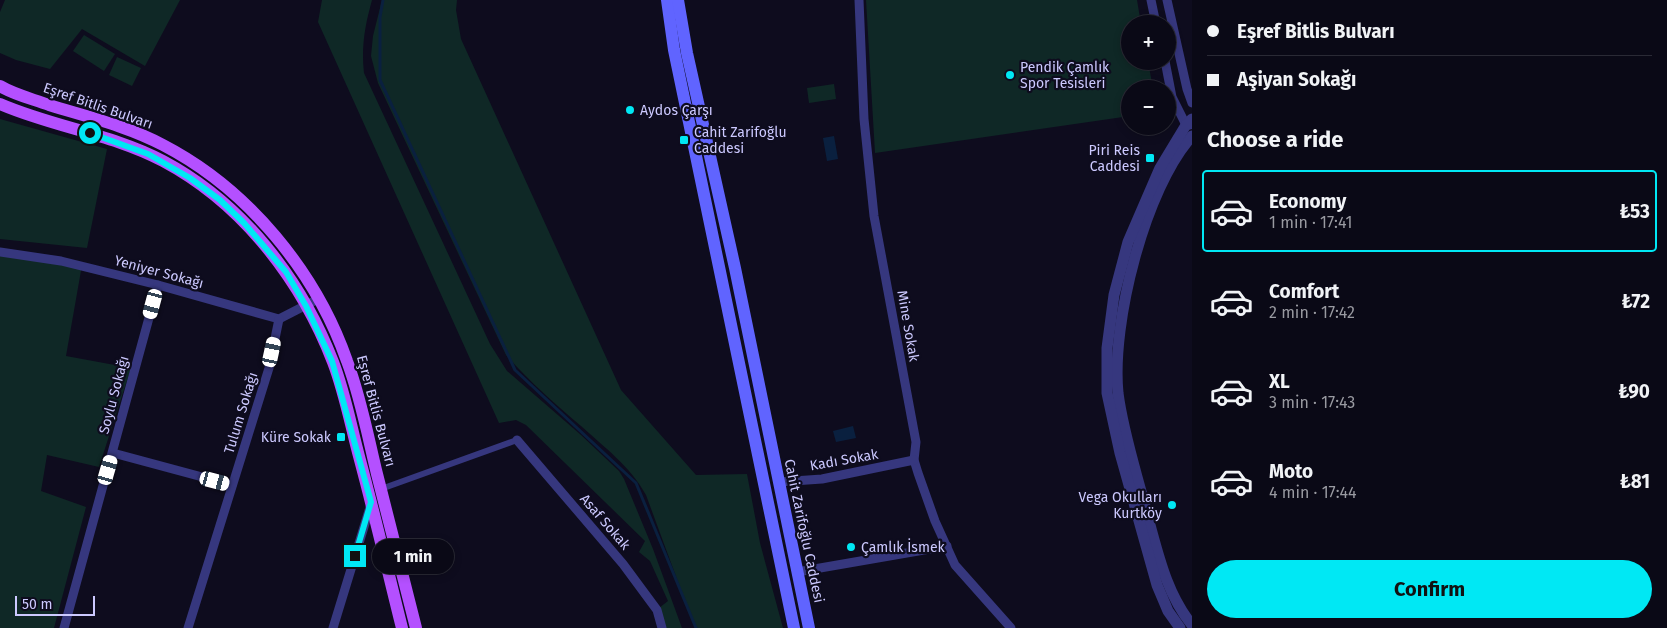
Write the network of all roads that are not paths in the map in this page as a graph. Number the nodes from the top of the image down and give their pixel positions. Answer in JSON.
{"nodes":[{"id":1,"x":667,"y":0,"type":"edge"},
{"id":2,"x":678,"y":0,"type":"edge"},
{"id":3,"x":859,"y":0,"type":"edge"},
{"id":4,"x":1151,"y":0,"type":"edge"},
{"id":5,"x":1167,"y":0,"type":"edge"},
{"id":6,"x":1154,"y":15,"type":"edge"},
{"id":7,"x":1167,"y":70,"type":"edge"},
{"id":8,"x":0,"y":86,"type":"edge"},
{"id":9,"x":1192,"y":102,"type":"edge"},
{"id":10,"x":0,"y":104,"type":"edge"},
{"id":11,"x":1190,"y":123,"type":"edge"},
{"id":12,"x":1192,"y":136,"type":"edge"},
{"id":13,"x":0,"y":252,"type":"edge"},
{"id":14,"x":158,"y":286,"type":"junction"},
{"id":15,"x":318,"y":299,"type":"junction"},
{"id":16,"x":306,"y":306,"type":"junction"},
{"id":17,"x":279,"y":319,"type":"junction"},
{"id":18,"x":517,"y":440,"type":"joint"},
{"id":19,"x":113,"y":453,"type":"junction"},
{"id":20,"x":914,"y":460,"type":"junction"},
{"id":21,"x":779,"y":482,"type":"junction"},
{"id":22,"x":765,"y":484,"type":"junction"},
{"id":23,"x":232,"y":485,"type":"junction"},
{"id":24,"x":381,"y":490,"type":"junction"},
{"id":25,"x":371,"y":502,"type":"junction"},
{"id":26,"x":947,"y":546,"type":"junction"},
{"id":27,"x":797,"y":572,"type":"junction"},
{"id":28,"x":783,"y":575,"type":"junction"},
{"id":29,"x":1192,"y":625,"type":"edge"},
{"id":30,"x":64,"y":628,"type":"edge"},
{"id":31,"x":188,"y":628,"type":"edge"},
{"id":32,"x":333,"y":628,"type":"edge"},
{"id":33,"x":402,"y":628,"type":"edge"},
{"id":34,"x":416,"y":628,"type":"edge"},
{"id":35,"x":662,"y":628,"type":"edge"},
{"id":36,"x":794,"y":628,"type":"edge"},
{"id":37,"x":809,"y":628,"type":"edge"},
{"id":38,"x":1012,"y":628,"type":"edge"},
{"id":39,"x":1180,"y":628,"type":"edge"}],
"edges":[{"from":1,"to":22,"type":"main road","name":"Cahit Zarifoğlu Caddesi"},
{"from":2,"to":21,"type":"main road","name":"Cahit Zarifoğlu Caddesi"},
{"from":3,"to":20,"type":"street","name":"Mine Sokak"},
{"from":4,"to":6,"type":"street"},
{"from":5,"to":9,"type":"street"},
{"from":7,"to":11,"type":"street"},
{"from":8,"to":15,"type":"main road","name":"Eşref Bitlis Bulvarı"},
{"from":10,"to":16,"type":"main road","name":"Eşref Bitlis Bulvarı"},
{"from":11,"to":39,"type":"street"},
{"from":12,"to":29,"type":"street"},
{"from":13,"to":14,"type":"street","name":"Yeniyer Sokağı"},
{"from":14,"to":17,"type":"street","name":"Yeniyer Sokağı"},
{"from":14,"to":19,"type":"street","name":"Soylu Sokağı"},
{"from":15,"to":16,"type":"street"},
{"from":15,"to":24,"type":"main road","name":"Eşref Bitlis Bulvarı"},
{"from":16,"to":17,"type":"street"},
{"from":16,"to":25,"type":"main road","name":"Eşref Bitlis Bulvarı"},
{"from":17,"to":23,"type":"street","name":"Tulum Sokağı"},
{"from":18,"to":24,"type":"street"},
{"from":18,"to":35,"type":"street","name":"Asaf Sokak"},
{"from":19,"to":23,"type":"street"},
{"from":19,"to":30,"type":"street","name":"Soylu Sokağı"},
{"from":20,"to":21,"type":"street","name":"Kadı Sokak"},
{"from":20,"to":26,"type":"street","name":"Mine Sokak"},
{"from":21,"to":22,"type":"street"},
{"from":21,"to":27,"type":"main road","name":"Cahit Zarifoğlu Caddesi"},
{"from":22,"to":28,"type":"main road","name":"Cahit Zarifoğlu Caddesi"},
{"from":23,"to":31,"type":"street","name":"Tulum Sokağı"},
{"from":24,"to":34,"type":"main road","name":"Eşref Bitlis Bulvarı"},
{"from":25,"to":32,"type":"street"},
{"from":25,"to":33,"type":"main road","name":"Eşref Bitlis Bulvarı"},
{"from":26,"to":27,"type":"street"},
{"from":26,"to":38,"type":"street","name":"Mine Sokak"},
{"from":27,"to":28,"type":"street"},
{"from":27,"to":37,"type":"main road","name":"Cahit Zarifoğlu Caddesi"},
{"from":28,"to":36,"type":"main road","name":"Cahit Zarifoğlu Caddesi"}]}
